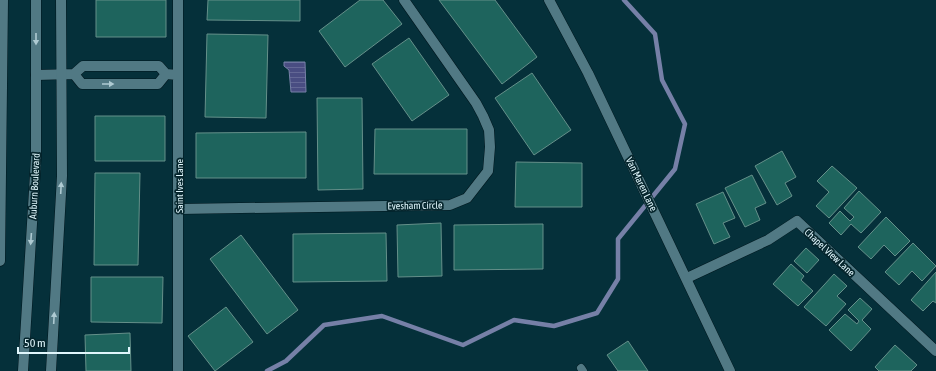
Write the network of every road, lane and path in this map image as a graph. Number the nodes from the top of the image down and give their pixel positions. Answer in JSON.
{"nodes":[{"id":1,"x":2,"y":0,"type":"edge"},
{"id":2,"x":36,"y":0,"type":"edge"},
{"id":3,"x":61,"y":0,"type":"edge"},
{"id":4,"x":178,"y":0,"type":"edge"},
{"id":5,"x":404,"y":0,"type":"edge"},
{"id":6,"x":549,"y":0,"type":"edge"},
{"id":7,"x":61,"y":74,"type":"junction"},
{"id":8,"x":74,"y":74,"type":"junction"},
{"id":9,"x":166,"y":74,"type":"junction"},
{"id":10,"x":36,"y":75,"type":"junction"},
{"id":11,"x":178,"y":75,"type":"junction"},
{"id":12,"x":179,"y":209,"type":"junction"},
{"id":13,"x":0,"y":261,"type":"edge"},
{"id":14,"x":687,"y":278,"type":"junction"},
{"id":15,"x":936,"y":351,"type":"edge"},
{"id":16,"x":23,"y":371,"type":"edge"},
{"id":17,"x":51,"y":371,"type":"edge"},
{"id":18,"x":178,"y":371,"type":"edge"},
{"id":19,"x":730,"y":371,"type":"edge"}],
"edges":[{"from":1,"to":13,"type":"street"},
{"from":2,"to":10,"type":"street","name":"Auburn Boulevard","one_way":true},
{"from":3,"to":7,"type":"street"},
{"from":4,"to":11,"type":"street","name":"Saint Ives Lane"},
{"from":5,"to":12,"type":"street","name":"Evesham Circle"},
{"from":6,"to":14,"type":"street","name":"Van Maren Lane"},
{"from":7,"to":8,"type":"street"},
{"from":7,"to":10,"type":"street"},
{"from":17,"to":7,"type":"street","one_way":true},
{"from":8,"to":9,"type":"street"},
{"from":8,"to":9,"type":"street","one_way":true},
{"from":9,"to":11,"type":"street"},
{"from":10,"to":16,"type":"street","name":"Auburn Boulevard","one_way":true},
{"from":11,"to":12,"type":"street","name":"Saint Ives Lane"},
{"from":12,"to":18,"type":"street","name":"Saint Ives Lane"},
{"from":14,"to":15,"type":"street","name":"Chapel View Lane"},
{"from":14,"to":19,"type":"street","name":"Van Maren Lane"}]}
